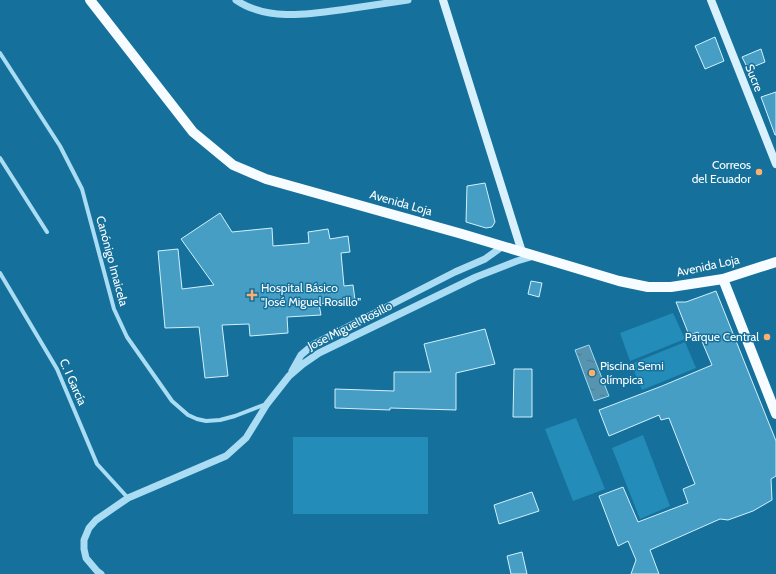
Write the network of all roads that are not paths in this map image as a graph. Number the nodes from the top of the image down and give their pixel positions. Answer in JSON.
{"nodes":[{"id":1,"x":90,"y":0,"type":"edge"},
{"id":2,"x":236,"y":0,"type":"edge"},
{"id":3,"x":408,"y":0,"type":"edge"},
{"id":4,"x":443,"y":0,"type":"edge"},
{"id":5,"x":710,"y":0,"type":"edge"},
{"id":6,"x":0,"y":53,"type":"edge"},
{"id":7,"x":0,"y":158,"type":"edge"},
{"id":8,"x":776,"y":164,"type":"edge"},
{"id":9,"x":47,"y":232,"type":"dead end"},
{"id":10,"x":502,"y":246,"type":"junction"},
{"id":11,"x":522,"y":252,"type":"junction"},
{"id":12,"x":534,"y":256,"type":"junction"},
{"id":13,"x":776,"y":262,"type":"edge"},
{"id":14,"x":0,"y":273,"type":"edge"},
{"id":15,"x":723,"y":279,"type":"junction"},
{"id":16,"x":289,"y":376,"type":"junction"},
{"id":17,"x":267,"y":404,"type":"junction"},
{"id":18,"x":776,"y":414,"type":"edge"},
{"id":19,"x":128,"y":498,"type":"junction"},
{"id":20,"x":101,"y":574,"type":"edge"}],
"edges":[{"from":1,"to":10,"type":"main road","name":"Avenida Loja"},
{"from":2,"to":3,"type":"street"},
{"from":4,"to":11,"type":"main road"},
{"from":5,"to":8,"type":"main road","name":"Sucre"},
{"from":6,"to":17,"type":"street","name":"Canónigo Imaicela"},
{"from":7,"to":9,"type":"street"},
{"from":10,"to":11,"type":"main road","name":"Avenida Loja"},
{"from":10,"to":16,"type":"street"},
{"from":11,"to":12,"type":"main road","name":"Avenida Loja"},
{"from":12,"to":15,"type":"main road","name":"Avenida Loja"},
{"from":12,"to":16,"type":"street","name":"Jose Miguel Rosillo"},
{"from":13,"to":15,"type":"main road","name":"Avenida Loja"},
{"from":14,"to":19,"type":"street","name":"C. I García"},
{"from":15,"to":18,"type":"main road"},
{"from":16,"to":17,"type":"street","name":"Jose Miguel Rosillo"},
{"from":17,"to":19,"type":"street","name":"Jose Miguel Rosillo"},
{"from":19,"to":20,"type":"street","name":"Jose Miguel Rosillo"}]}
